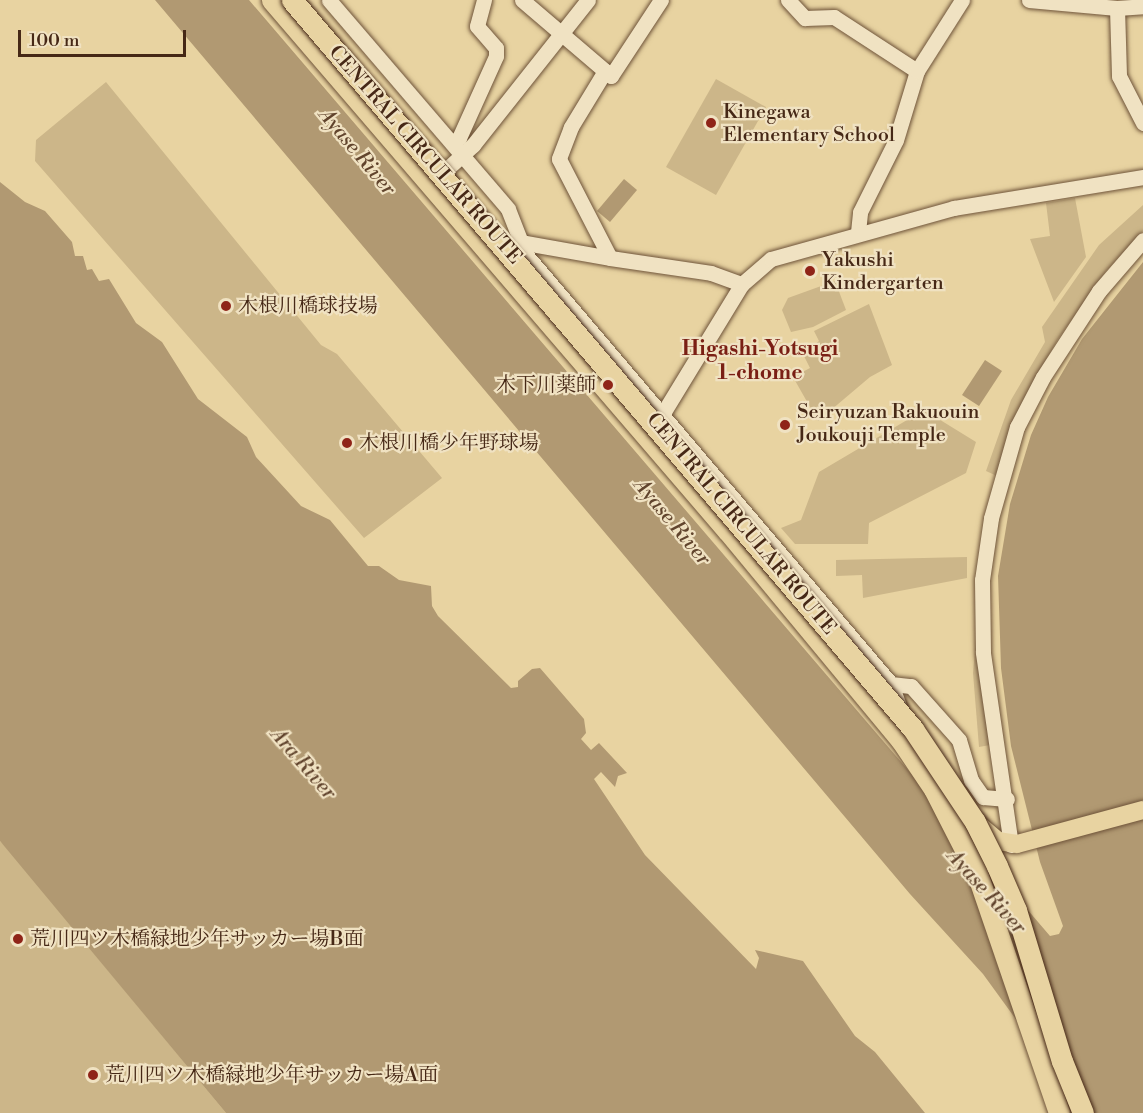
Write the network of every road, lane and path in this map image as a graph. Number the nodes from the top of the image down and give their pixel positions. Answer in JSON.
{"nodes":[{"id":1,"x":272,"y":0,"type":"edge"},
{"id":2,"x":287,"y":0,"type":"edge"},
{"id":3,"x":292,"y":0,"type":"edge"},
{"id":4,"x":329,"y":0,"type":"edge"},
{"id":5,"x":484,"y":0,"type":"edge"},
{"id":6,"x":522,"y":0,"type":"edge"},
{"id":7,"x":588,"y":0,"type":"edge"},
{"id":8,"x":661,"y":0,"type":"edge"},
{"id":9,"x":788,"y":0,"type":"edge"},
{"id":10,"x":962,"y":0,"type":"edge"},
{"id":11,"x":1029,"y":0,"type":"edge"},
{"id":12,"x":1143,"y":6,"type":"edge"},
{"id":13,"x":1117,"y":8,"type":"junction"},
{"id":14,"x":560,"y":34,"type":"junction"},
{"id":15,"x":605,"y":71,"type":"junction"},
{"id":16,"x":917,"y":71,"type":"junction"},
{"id":17,"x":1143,"y":123,"type":"edge"},
{"id":18,"x":453,"y":143,"type":"junction"},
{"id":19,"x":463,"y":156,"type":"junction"},
{"id":20,"x":1143,"y":177,"type":"edge"},
{"id":21,"x":436,"y":178,"type":"junction"},
{"id":22,"x":858,"y":231,"type":"junction"},
{"id":23,"x":519,"y":237,"type":"junction"},
{"id":24,"x":1143,"y":240,"type":"edge"},
{"id":25,"x":500,"y":252,"type":"junction"},
{"id":26,"x":610,"y":258,"type":"junction"},
{"id":27,"x":742,"y":284,"type":"junction"},
{"id":28,"x":657,"y":423,"type":"junction"},
{"id":29,"x":891,"y":684,"type":"junction"},
{"id":30,"x":900,"y":723,"type":"junction"},
{"id":31,"x":1006,"y":799,"type":"junction"},
{"id":32,"x":1143,"y":810,"type":"edge"},
{"id":33,"x":1017,"y":844,"type":"junction"},
{"id":34,"x":1059,"y":1113,"type":"edge"},
{"id":35,"x":1083,"y":1113,"type":"edge"}],
"edges":[{"from":1,"to":34,"type":"highway","name":"CENTRAL CIRCULAR ROUTE"},
{"from":2,"to":21,"type":"main road"},
{"from":3,"to":35,"type":"highway","name":"CENTRAL CIRCULAR ROUTE","bridge":true},
{"from":4,"to":18,"type":"street"},
{"from":5,"to":18,"type":"street"},
{"from":6,"to":14,"type":"street"},
{"from":7,"to":14,"type":"street"},
{"from":8,"to":15,"type":"street"},
{"from":9,"to":16,"type":"street"},
{"from":10,"to":16,"type":"street"},
{"from":11,"to":13,"type":"street"},
{"from":12,"to":13,"type":"street"},
{"from":13,"to":17,"type":"street"},
{"from":14,"to":15,"type":"street"},
{"from":14,"to":19,"type":"street"},
{"from":15,"to":26,"type":"street"},
{"from":16,"to":22,"type":"street"},
{"from":18,"to":19,"type":"street"},
{"from":19,"to":21,"type":"street"},
{"from":19,"to":23,"type":"street"},
{"from":20,"to":22,"type":"street"},
{"from":21,"to":25,"type":"main road"},
{"from":22,"to":27,"type":"street"},
{"from":23,"to":25,"type":"street"},
{"from":23,"to":26,"type":"street"},
{"from":23,"to":28,"type":"street"},
{"from":24,"to":31,"type":"street"},
{"from":25,"to":28,"type":"main road"},
{"from":26,"to":27,"type":"street"},
{"from":27,"to":28,"type":"street"},
{"from":28,"to":29,"type":"street"},
{"from":28,"to":30,"type":"main road"},
{"from":29,"to":30,"type":"street"},
{"from":29,"to":31,"type":"street"},
{"from":30,"to":33,"type":"main road"},
{"from":31,"to":33,"type":"street"},
{"from":32,"to":33,"type":"main road"}]}
